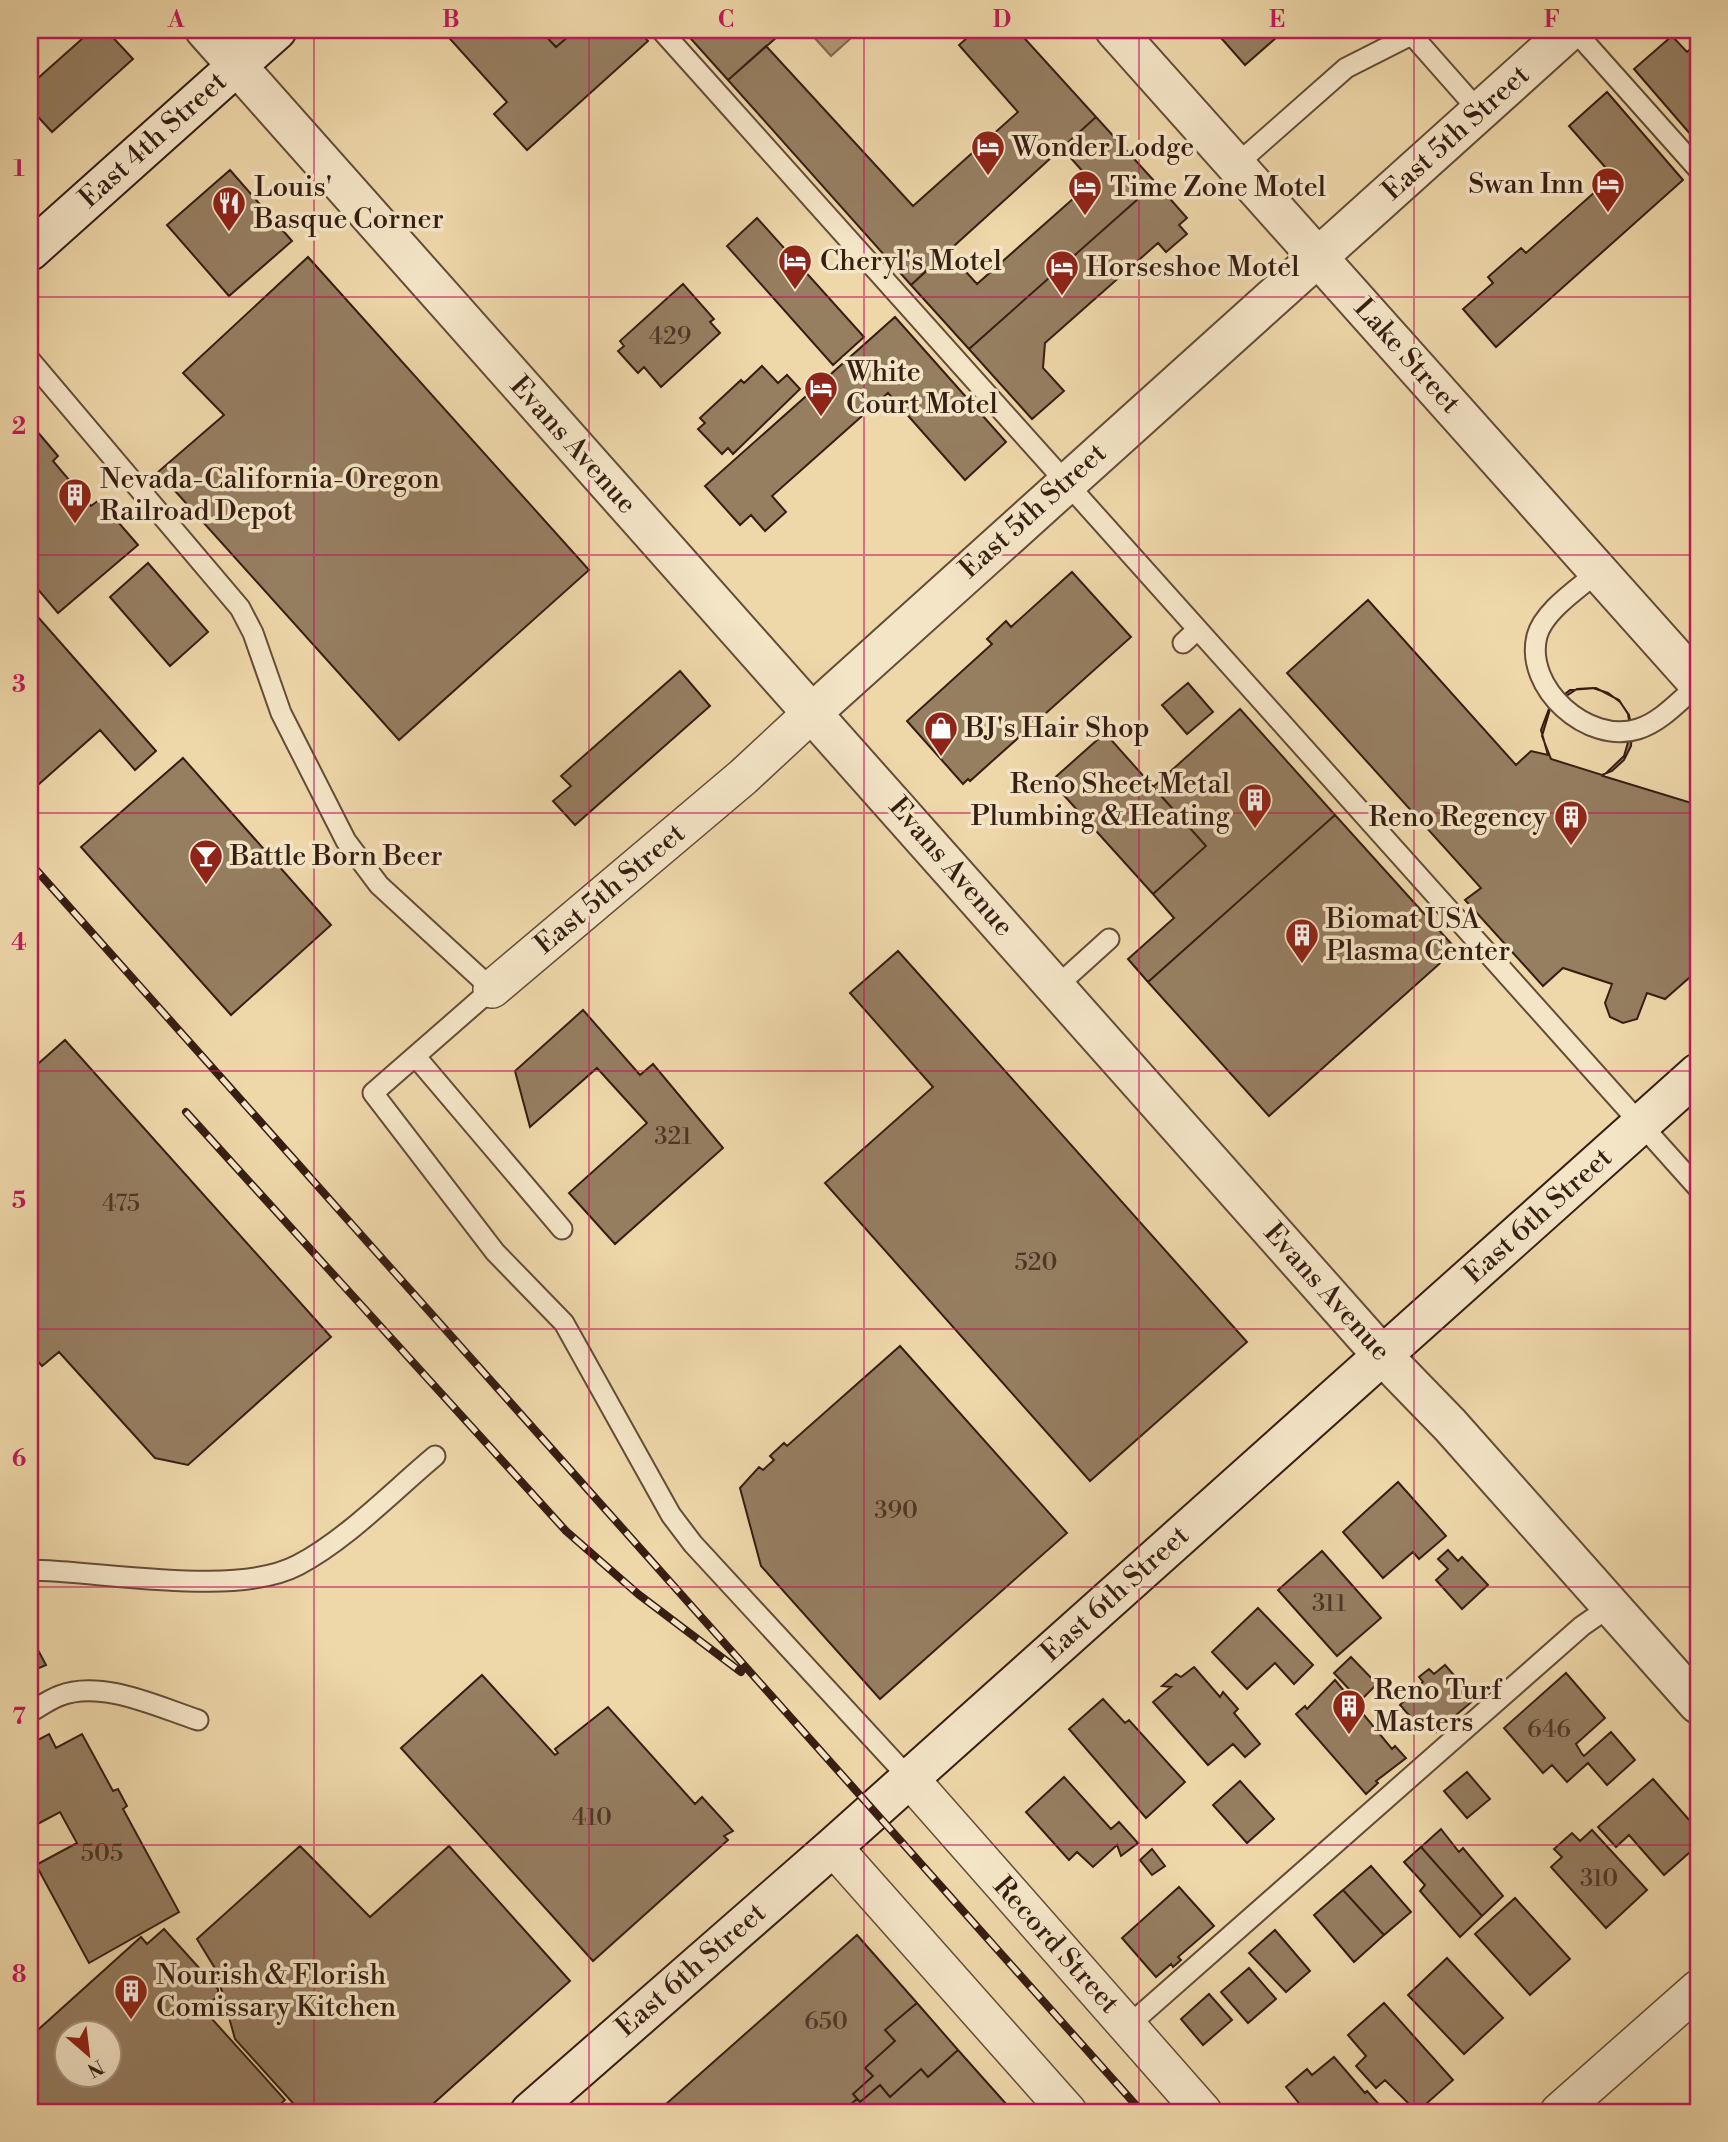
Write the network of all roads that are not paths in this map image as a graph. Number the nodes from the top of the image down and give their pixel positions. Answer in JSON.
{"nodes":[{"id":1,"x":205,"y":30,"type":"edge"},
{"id":2,"x":277,"y":30,"type":"edge"},
{"id":3,"x":661,"y":30,"type":"edge"},
{"id":4,"x":1115,"y":30,"type":"edge"},
{"id":5,"x":1572,"y":30,"type":"edge"},
{"id":6,"x":1417,"y":32,"type":"edge"},
{"id":7,"x":237,"y":65,"type":"junction"},
{"id":8,"x":1479,"y":111,"type":"junction"},
{"id":9,"x":1236,"y":165,"type":"junction"},
{"id":10,"x":1698,"y":169,"type":"edge"},
{"id":11,"x":30,"y":251,"type":"edge"},
{"id":12,"x":1317,"y":257,"type":"junction"},
{"id":13,"x":30,"y":360,"type":"edge"},
{"id":14,"x":1064,"y":483,"type":"junction"},
{"id":15,"x":1600,"y":570,"type":"junction"},
{"id":16,"x":1698,"y":684,"type":"edge"},
{"id":17,"x":813,"y":712,"type":"junction"},
{"id":18,"x":1110,"y":939,"type":"dead end"},
{"id":19,"x":1057,"y":986,"type":"junction"},
{"id":20,"x":492,"y":989,"type":"junction"},
{"id":21,"x":416,"y":1057,"type":"junction"},
{"id":22,"x":1698,"y":1073,"type":"edge"},
{"id":23,"x":1641,"y":1124,"type":"junction"},
{"id":24,"x":1698,"y":1188,"type":"edge"},
{"id":25,"x":562,"y":1229,"type":"dead end"},
{"id":26,"x":1382,"y":1355,"type":"junction"},
{"id":27,"x":435,"y":1456,"type":"dead end"},
{"id":28,"x":30,"y":1570,"type":"edge"},
{"id":29,"x":1611,"y":1606,"type":"junction"},
{"id":30,"x":1698,"y":1704,"type":"edge"},
{"id":31,"x":30,"y":1712,"type":"edge"},
{"id":32,"x":198,"y":1720,"type":"dead end"},
{"id":33,"x":909,"y":1778,"type":"junction"},
{"id":34,"x":833,"y":1847,"type":"junction"},
{"id":35,"x":1698,"y":1989,"type":"edge"},
{"id":36,"x":1128,"y":2026,"type":"junction"},
{"id":37,"x":1054,"y":2108,"type":"edge"},
{"id":38,"x":530,"y":2112,"type":"edge"},
{"id":39,"x":1203,"y":2112,"type":"edge"},
{"id":40,"x":1559,"y":2112,"type":"edge"}],
"edges":[{"from":1,"to":7,"type":"street","name":"Evans Avenue"},
{"from":2,"to":7,"type":"street","name":"East 4th Street"},
{"from":3,"to":14,"type":"lane"},
{"from":4,"to":9,"type":"street","name":"Lake Street"},
{"from":5,"to":8,"type":"street","name":"East 5th Street"},
{"from":5,"to":10,"type":"lane"},
{"from":6,"to":8,"type":"lane"},
{"from":6,"to":9,"type":"lane"},
{"from":7,"to":11,"type":"street","name":"East 4th Street"},
{"from":7,"to":17,"type":"street","name":"Evans Avenue"},
{"from":8,"to":12,"type":"street","name":"East 5th Street"},
{"from":9,"to":12,"type":"street","name":"Lake Street"},
{"from":12,"to":14,"type":"street","name":"East 5th Street"},
{"from":12,"to":15,"type":"street","name":"Lake Street"},
{"from":13,"to":20,"type":"lane"},
{"from":14,"to":17,"type":"street","name":"East 5th Street"},
{"from":14,"to":23,"type":"lane"},
{"from":15,"to":16,"type":"street","name":"Lake Street"},
{"from":15,"to":16,"type":"lane"},
{"from":17,"to":19,"type":"street","name":"Evans Avenue"},
{"from":17,"to":20,"type":"street","name":"East 5th Street"},
{"from":18,"to":19,"type":"lane"},
{"from":19,"to":26,"type":"street","name":"Evans Avenue"},
{"from":20,"to":21,"type":"lane"},
{"from":21,"to":25,"type":"lane"},
{"from":21,"to":33,"type":"lane"},
{"from":22,"to":23,"type":"street","name":"East 6th Street"},
{"from":23,"to":24,"type":"lane"},
{"from":23,"to":26,"type":"street","name":"East 6th Street"},
{"from":26,"to":29,"type":"street","name":"Evans Avenue"},
{"from":26,"to":33,"type":"street","name":"East 6th Street"},
{"from":27,"to":28,"type":"lane"},
{"from":29,"to":30,"type":"street","name":"Evans Avenue"},
{"from":29,"to":36,"type":"lane"},
{"from":31,"to":32,"type":"lane"},
{"from":33,"to":34,"type":"street","name":"East 6th Street"},
{"from":33,"to":36,"type":"street","name":"Record Street"},
{"from":34,"to":37,"type":"street"},
{"from":34,"to":38,"type":"street","name":"East 6th Street"},
{"from":35,"to":40,"type":"street"},
{"from":36,"to":39,"type":"street","name":"Record Street"}]}
